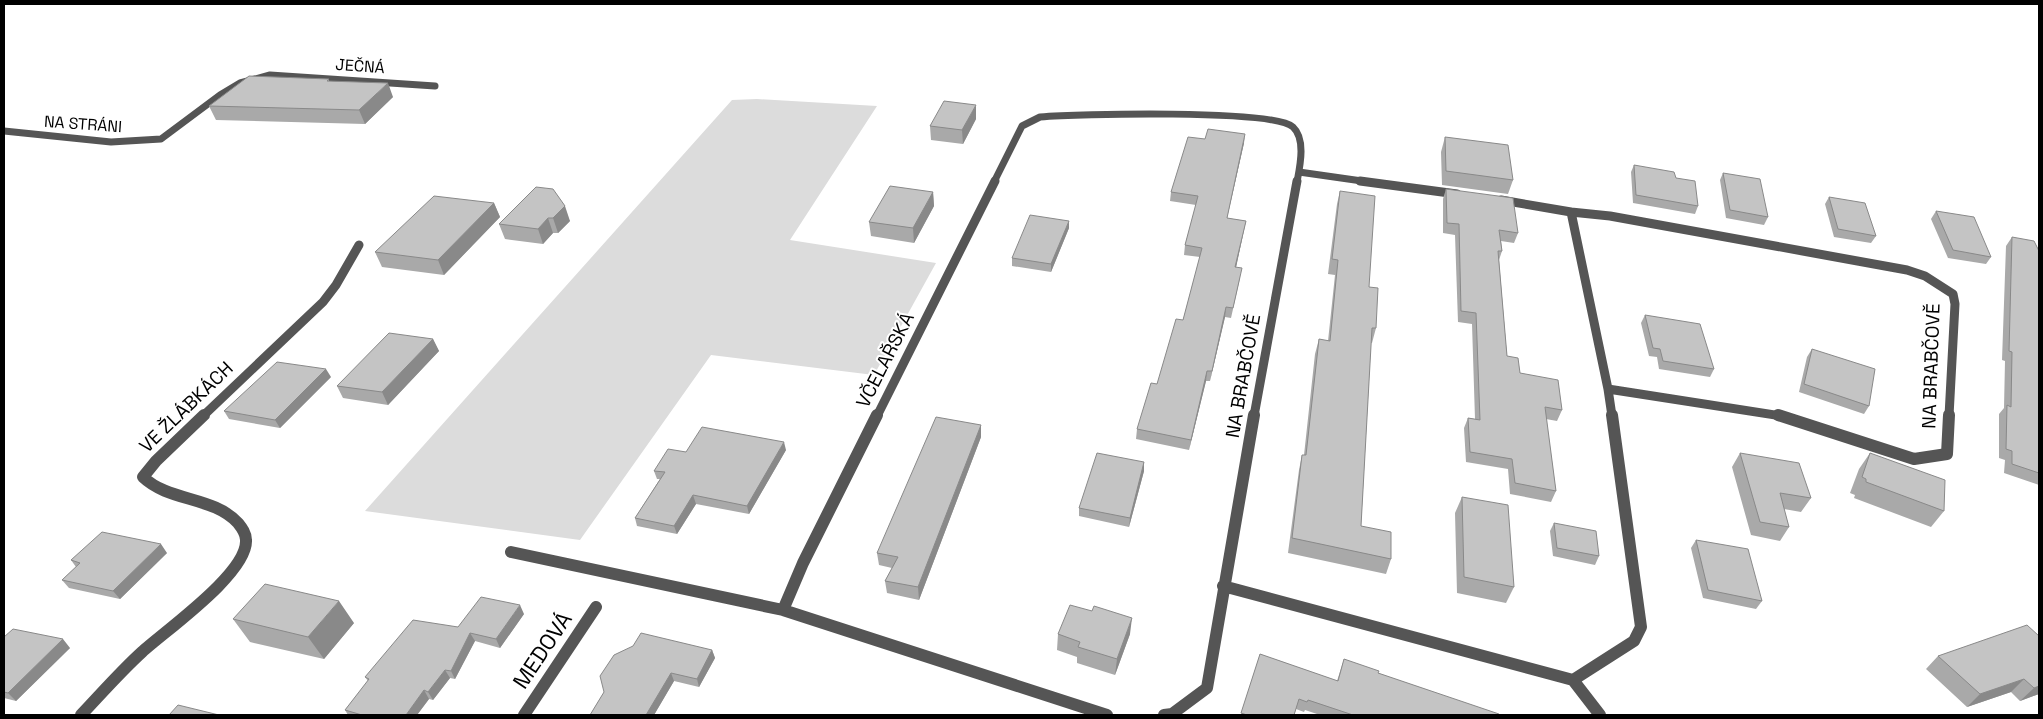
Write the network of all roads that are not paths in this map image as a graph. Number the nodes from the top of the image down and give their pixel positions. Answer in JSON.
{"nodes":[{"id":1,"x":436,"y":86,"type":"dead end"},
{"id":2,"x":1022,"y":126,"type":"joint"},
{"id":3,"x":4,"y":131,"type":"edge"},
{"id":4,"x":161,"y":139,"type":"joint"},
{"id":5,"x":1299,"y":172,"type":"junction"},
{"id":6,"x":1465,"y":195,"type":"edge"},
{"id":7,"x":1494,"y":199,"type":"edge"},
{"id":8,"x":1571,"y":212,"type":"junction"},
{"id":9,"x":359,"y":244,"type":"dead end"},
{"id":10,"x":1608,"y":389,"type":"junction"},
{"id":11,"x":511,"y":552,"type":"dead end"},
{"id":12,"x":1223,"y":586,"type":"junction"},
{"id":13,"x":596,"y":607,"type":"dead end"},
{"id":14,"x":783,"y":610,"type":"junction"},
{"id":15,"x":1573,"y":680,"type":"junction"},
{"id":16,"x":81,"y":715,"type":"edge"},
{"id":17,"x":524,"y":715,"type":"edge"},
{"id":18,"x":1107,"y":715,"type":"edge"},
{"id":19,"x":1164,"y":715,"type":"edge"},
{"id":20,"x":1600,"y":715,"type":"edge"}],
"edges":[{"from":1,"to":4,"type":"street","name":"JEČNÁ"},
{"from":2,"to":5,"type":"street","name":"NA BRABČOVĚ"},
{"from":2,"to":14,"type":"street","name":"VČELAŘSKÁ"},
{"from":3,"to":4,"type":"street","name":"NA STRÁNI"},
{"from":5,"to":6,"type":"street"},
{"from":5,"to":12,"type":"street","name":"NA BRABČOVĚ"},
{"from":7,"to":8,"type":"street","name":"NA BRABČOVĚ"},
{"from":8,"to":10,"type":"street"},
{"from":8,"to":10,"type":"street","name":"NA BRABČOVĚ"},
{"from":9,"to":16,"type":"street","name":"VE ŽLÁBKÁCH"},
{"from":10,"to":15,"type":"street"},
{"from":11,"to":14,"type":"street"},
{"from":12,"to":15,"type":"street"},
{"from":12,"to":19,"type":"street","name":"NA BRABČOVĚ"},
{"from":13,"to":17,"type":"street","name":"MEDOVÁ"},
{"from":14,"to":18,"type":"street"},
{"from":15,"to":20,"type":"street"}]}
